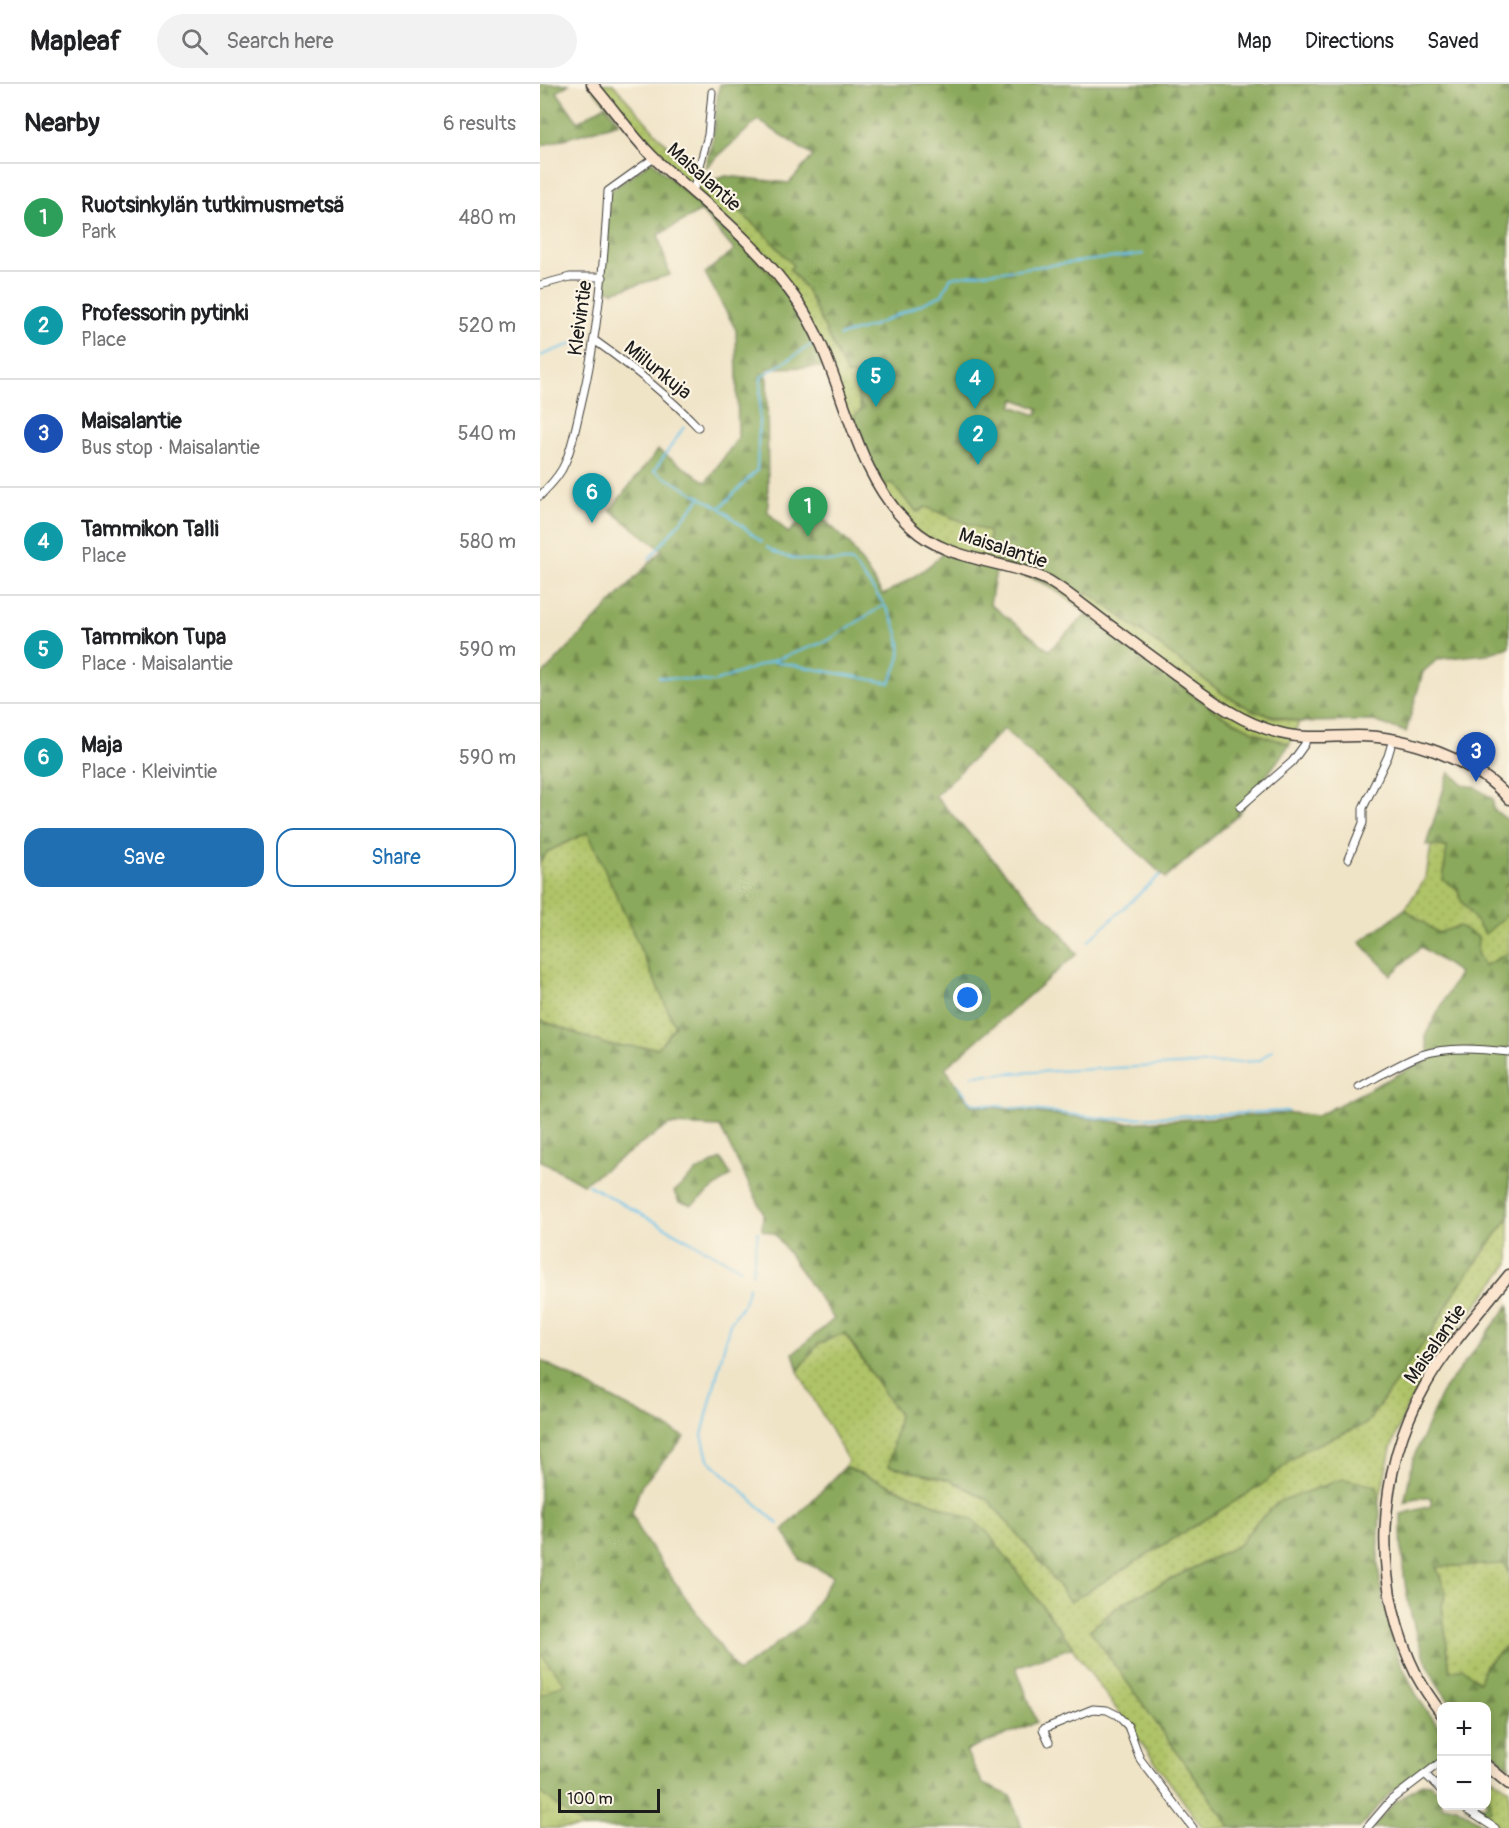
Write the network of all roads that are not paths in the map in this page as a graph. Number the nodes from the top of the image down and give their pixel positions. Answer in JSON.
{"nodes":[{"id":1,"x":592,"y":84,"type":"edge"},
{"id":2,"x":712,"y":92,"type":"dead end"},
{"id":3,"x":654,"y":158,"type":"junction"},
{"id":4,"x":693,"y":192,"type":"junction"},
{"id":5,"x":603,"y":277,"type":"junction"},
{"id":6,"x":540,"y":285,"type":"edge"},
{"id":7,"x":594,"y":340,"type":"junction"},
{"id":8,"x":699,"y":427,"type":"dead end"},
{"id":9,"x":540,"y":496,"type":"edge"},
{"id":10,"x":1306,"y":737,"type":"junction"},
{"id":11,"x":1393,"y":739,"type":"junction"},
{"id":12,"x":1509,"y":799,"type":"edge"},
{"id":13,"x":1240,"y":807,"type":"dead end"},
{"id":14,"x":1348,"y":859,"type":"dead end"},
{"id":15,"x":1509,"y":1052,"type":"edge"},
{"id":16,"x":1359,"y":1087,"type":"dead end"},
{"id":17,"x":1509,"y":1275,"type":"edge"},
{"id":18,"x":1437,"y":1706,"type":"edge"},
{"id":19,"x":1049,"y":1742,"type":"dead end"},
{"id":20,"x":1437,"y":1765,"type":"edge"},
{"id":21,"x":1491,"y":1769,"type":"edge"},
{"id":22,"x":1425,"y":1774,"type":"junction"},
{"id":23,"x":1509,"y":1784,"type":"edge"},
{"id":24,"x":1437,"y":1786,"type":"edge"},
{"id":25,"x":1467,"y":1810,"type":"edge"},
{"id":26,"x":1193,"y":1828,"type":"edge"},
{"id":27,"x":1366,"y":1828,"type":"edge"},
{"id":28,"x":1495,"y":1828,"type":"edge"}],
"edges":[{"from":1,"to":3,"type":"main road","name":"Maisalantie"},
{"from":2,"to":4,"type":"street"},
{"from":3,"to":4,"type":"main road","name":"Maisalantie"},
{"from":3,"to":5,"type":"street","name":"Kleivintie"},
{"from":4,"to":10,"type":"main road","name":"Maisalantie"},
{"from":5,"to":6,"type":"street"},
{"from":5,"to":7,"type":"street","name":"Kleivintie"},
{"from":7,"to":8,"type":"street","name":"Miilunkuja"},
{"from":7,"to":9,"type":"street","name":"Kleivintie"},
{"from":10,"to":11,"type":"main road","name":"Maisalantie"},
{"from":10,"to":13,"type":"street"},
{"from":11,"to":12,"type":"main road","name":"Maisalantie"},
{"from":11,"to":14,"type":"street"},
{"from":15,"to":16,"type":"street"},
{"from":17,"to":18,"type":"main road","name":"Maisalantie"},
{"from":19,"to":26,"type":"street"},
{"from":20,"to":22,"type":"street"},
{"from":21,"to":23,"type":"main road"},
{"from":22,"to":24,"type":"street"},
{"from":22,"to":27,"type":"street"},
{"from":25,"to":28,"type":"street"}]}
